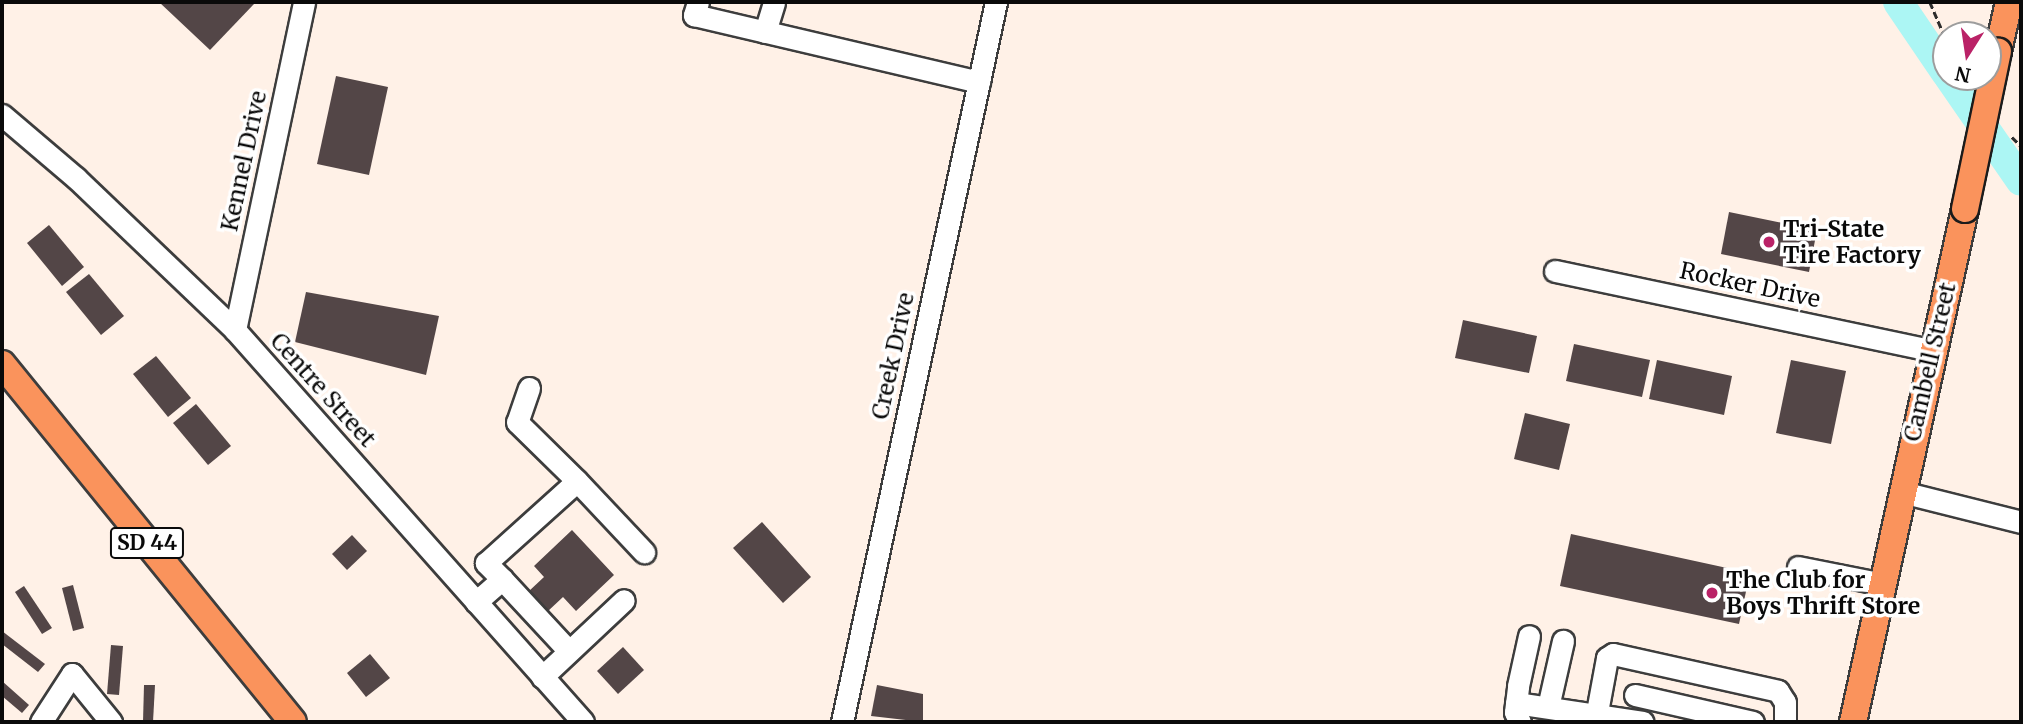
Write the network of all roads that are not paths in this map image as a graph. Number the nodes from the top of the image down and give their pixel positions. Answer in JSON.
{"nodes":[{"id":1,"x":304,"y":2,"type":"edge"},
{"id":2,"x":698,"y":2,"type":"edge"},
{"id":3,"x":774,"y":2,"type":"edge"},
{"id":4,"x":996,"y":2,"type":"edge"},
{"id":5,"x":2009,"y":2,"type":"edge"},
{"id":6,"x":765,"y":32,"type":"junction"},
{"id":7,"x":979,"y":82,"type":"junction"},
{"id":8,"x":2,"y":115,"type":"edge"},
{"id":9,"x":1555,"y":271,"type":"dead end"},
{"id":10,"x":235,"y":330,"type":"junction"},
{"id":11,"x":1933,"y":351,"type":"junction"},
{"id":12,"x":2,"y":364,"type":"edge"},
{"id":13,"x":528,"y":388,"type":"dead end"},
{"id":14,"x":577,"y":481,"type":"junction"},
{"id":15,"x":1902,"y":492,"type":"junction"},
{"id":16,"x":2021,"y":522,"type":"edge"},
{"id":17,"x":644,"y":552,"type":"dead end"},
{"id":18,"x":1798,"y":567,"type":"dead end"},
{"id":19,"x":502,"y":579,"type":"junction"},
{"id":20,"x":1882,"y":584,"type":"junction"},
{"id":21,"x":624,"y":600,"type":"dead end"},
{"id":22,"x":476,"y":602,"type":"junction"},
{"id":23,"x":1529,"y":636,"type":"dead end"},
{"id":24,"x":1563,"y":641,"type":"dead end"},
{"id":25,"x":569,"y":651,"type":"junction"},
{"id":26,"x":1642,"y":660,"type":"junction"},
{"id":27,"x":542,"y":677,"type":"junction"},
{"id":28,"x":1634,"y":695,"type":"junction"},
{"id":29,"x":1548,"y":707,"type":"junction"},
{"id":30,"x":1597,"y":712,"type":"junction"},
{"id":31,"x":1518,"y":713,"type":"edge"},
{"id":32,"x":1637,"y":720,"type":"edge"},
{"id":33,"x":41,"y":722,"type":"edge"},
{"id":34,"x":111,"y":722,"type":"edge"},
{"id":35,"x":293,"y":722,"type":"edge"},
{"id":36,"x":583,"y":722,"type":"edge"},
{"id":37,"x":842,"y":722,"type":"edge"},
{"id":38,"x":1753,"y":722,"type":"edge"},
{"id":39,"x":1785,"y":722,"type":"edge"},
{"id":40,"x":1853,"y":722,"type":"edge"}],
"edges":[{"from":1,"to":10,"type":"street","name":"Kennel Drive"},
{"from":2,"to":6,"type":"street"},
{"from":3,"to":6,"type":"street"},
{"from":4,"to":7,"type":"street","name":"Creek Drive"},
{"from":5,"to":11,"type":"main road","name":"Cambell Street","bridge":true},
{"from":6,"to":7,"type":"street"},
{"from":7,"to":37,"type":"street","name":"Creek Drive"},
{"from":8,"to":10,"type":"street","name":"Centre Street"},
{"from":9,"to":11,"type":"street","name":"Rocker Drive"},
{"from":10,"to":22,"type":"street","name":"Centre Street"},
{"from":11,"to":15,"type":"main road","name":"Cambell Street"},
{"from":12,"to":35,"type":"main road","number":"SD 44"},
{"from":13,"to":14,"type":"street"},
{"from":14,"to":17,"type":"street"},
{"from":14,"to":19,"type":"street"},
{"from":15,"to":16,"type":"street"},
{"from":15,"to":20,"type":"main road","name":"Cambell Street"},
{"from":18,"to":20,"type":"street"},
{"from":19,"to":22,"type":"street"},
{"from":19,"to":25,"type":"street"},
{"from":20,"to":40,"type":"main road","name":"Cambell Street"},
{"from":21,"to":25,"type":"street"},
{"from":22,"to":27,"type":"street","name":"Centre Street"},
{"from":23,"to":31,"type":"street"},
{"from":24,"to":29,"type":"street"},
{"from":25,"to":27,"type":"street"},
{"from":26,"to":28,"type":"street"},
{"from":26,"to":30,"type":"street"},
{"from":26,"to":39,"type":"street"},
{"from":27,"to":36,"type":"street","name":"Centre Street"},
{"from":28,"to":32,"type":"street"},
{"from":28,"to":38,"type":"street"},
{"from":29,"to":30,"type":"street"},
{"from":29,"to":31,"type":"street"},
{"from":30,"to":32,"type":"street"},
{"from":33,"to":34,"type":"street"}]}
